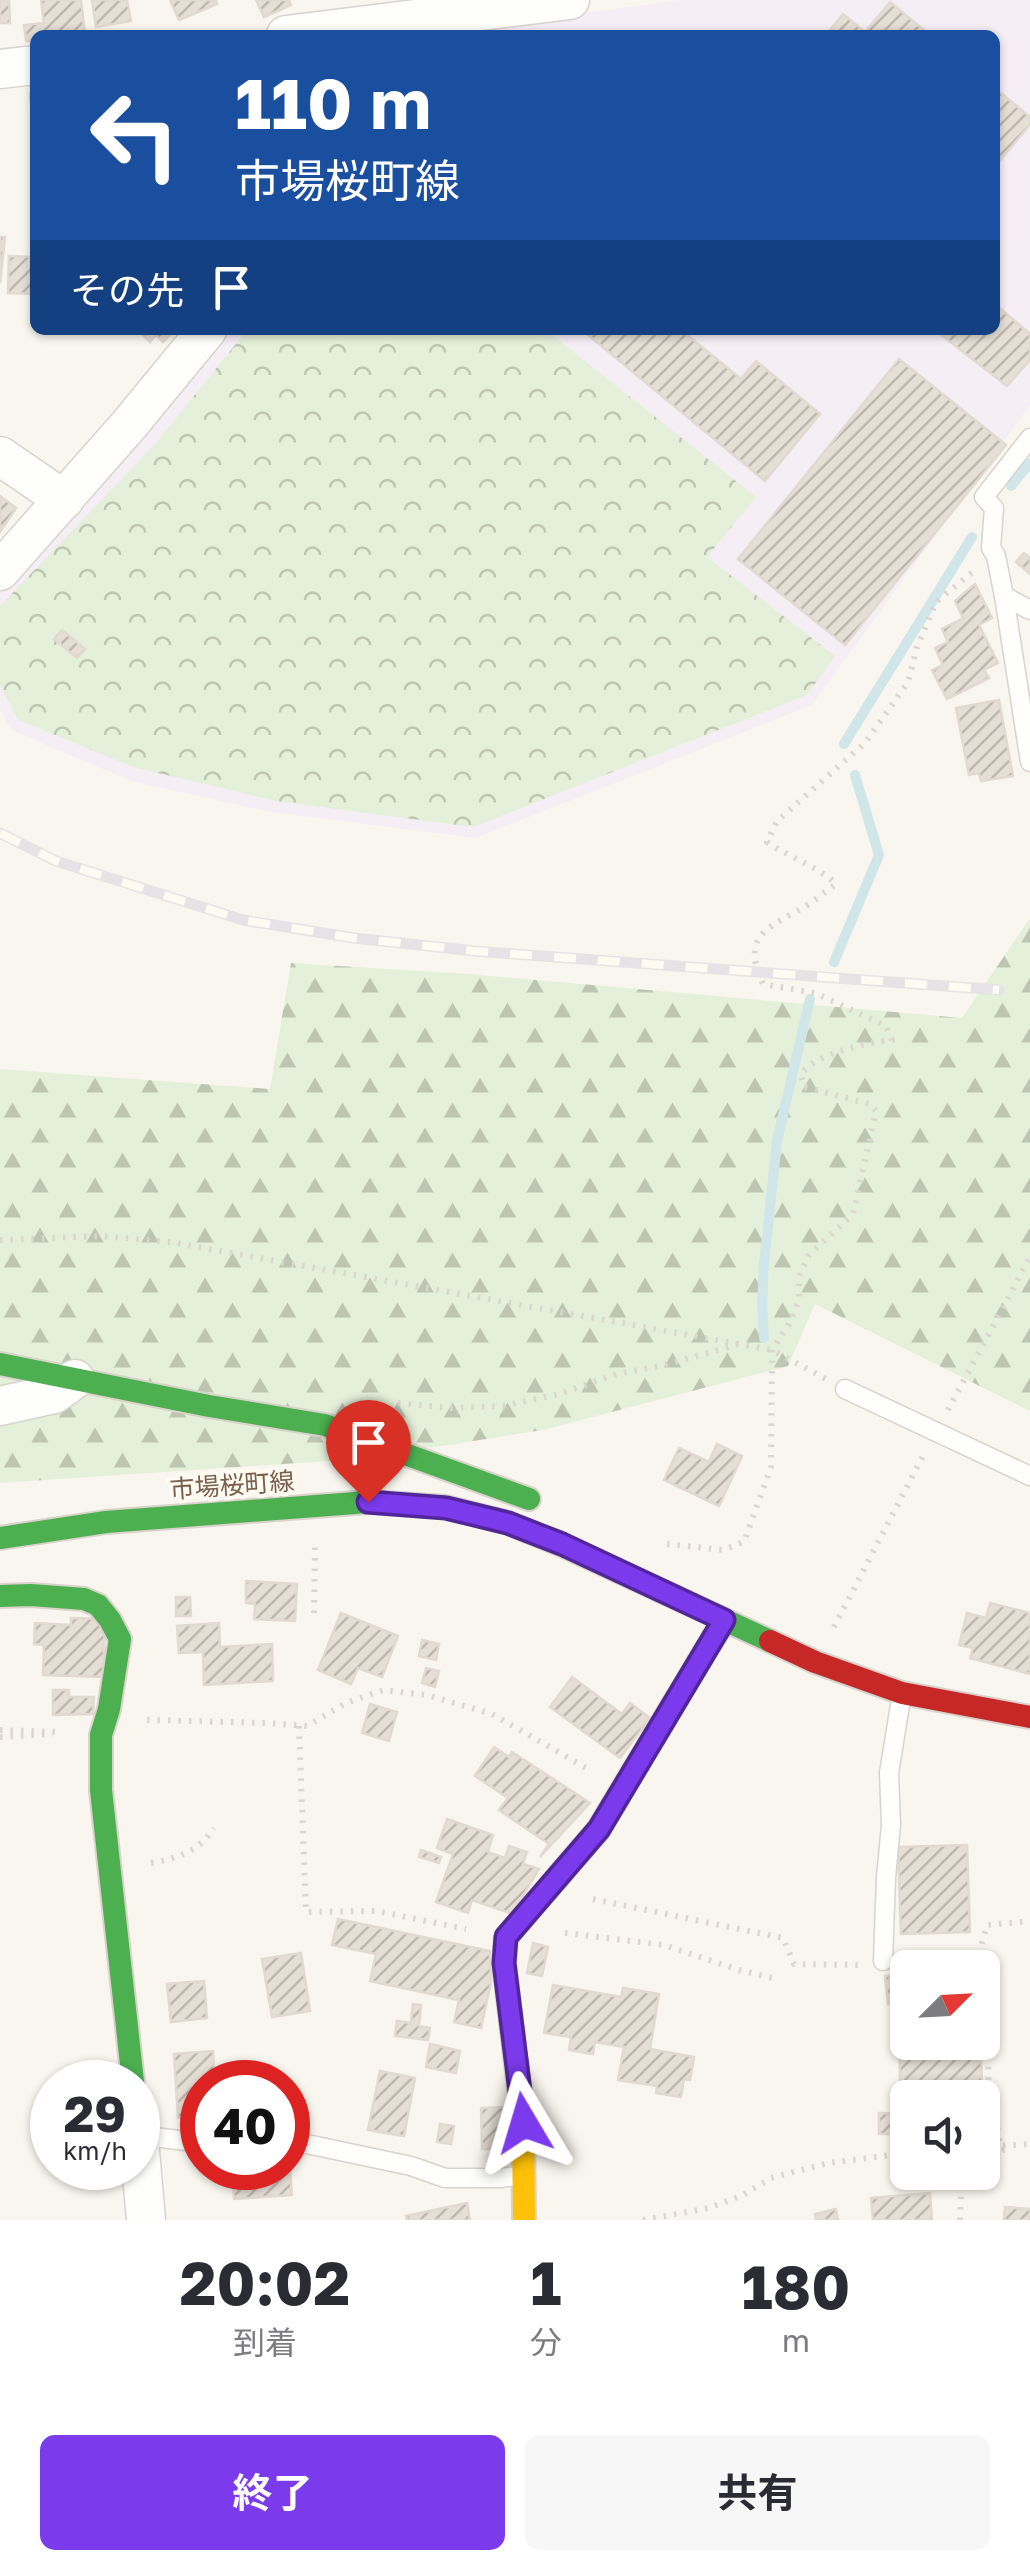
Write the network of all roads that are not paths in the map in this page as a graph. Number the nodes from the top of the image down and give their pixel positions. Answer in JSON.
{"nodes":[{"id":1,"x":570,"y":0,"type":"edge"},
{"id":2,"x":451,"y":25,"type":"edge"},
{"id":3,"x":368,"y":30,"type":"edge"},
{"id":4,"x":30,"y":65,"type":"edge"},
{"id":5,"x":0,"y":68,"type":"edge"},
{"id":6,"x":203,"y":335,"type":"edge"},
{"id":7,"x":1030,"y":438,"type":"edge"},
{"id":8,"x":0,"y":456,"type":"edge"},
{"id":9,"x":64,"y":500,"type":"junction"},
{"id":10,"x":0,"y":571,"type":"edge"},
{"id":11,"x":1004,"y":596,"type":"junction"},
{"id":12,"x":1030,"y":610,"type":"edge"},
{"id":13,"x":1030,"y":762,"type":"edge"},
{"id":14,"x":0,"y":1364,"type":"edge"},
{"id":15,"x":75,"y":1379,"type":"junction"},
{"id":16,"x":844,"y":1389,"type":"road end"},
{"id":17,"x":0,"y":1406,"type":"edge"},
{"id":18,"x":1030,"y":1476,"type":"edge"},
{"id":19,"x":0,"y":1538,"type":"edge"},
{"id":20,"x":562,"y":1544,"type":"junction"},
{"id":21,"x":0,"y":1596,"type":"edge"},
{"id":22,"x":724,"y":1620,"type":"junction"},
{"id":23,"x":902,"y":1693,"type":"junction"},
{"id":24,"x":1030,"y":1717,"type":"edge"},
{"id":25,"x":883,"y":1961,"type":"road end"},
{"id":26,"x":130,"y":2060,"type":"edge"},
{"id":27,"x":310,"y":2145,"type":"edge"},
{"id":28,"x":527,"y":2174,"type":"junction"},
{"id":29,"x":143,"y":2190,"type":"edge"},
{"id":30,"x":146,"y":2220,"type":"edge"},
{"id":31,"x":524,"y":2220,"type":"edge"}],
"edges":[{"from":1,"to":2,"type":"street"},
{"from":2,"to":3,"type":"street"},
{"from":4,"to":5,"type":"street"},
{"from":6,"to":9,"type":"street"},
{"from":7,"to":11,"type":"lane"},
{"from":8,"to":9,"type":"street"},
{"from":9,"to":10,"type":"street"},
{"from":11,"to":12,"type":"lane"},
{"from":11,"to":13,"type":"lane"},
{"from":14,"to":15,"type":"street"},
{"from":15,"to":17,"type":"street"},
{"from":15,"to":20,"type":"street"},
{"from":16,"to":18,"type":"lane"},
{"from":19,"to":20,"type":"street","name":"市場桜町線"},
{"from":20,"to":22,"type":"street","name":"市場桜町線"},
{"from":21,"to":26,"type":"street"},
{"from":22,"to":23,"type":"street","name":"市場桜町線"},
{"from":22,"to":28,"type":"street"},
{"from":23,"to":24,"type":"street","name":"市場桜町線"},
{"from":23,"to":25,"type":"lane"},
{"from":27,"to":28,"type":"lane"},
{"from":28,"to":31,"type":"street"},
{"from":29,"to":30,"type":"street"}]}
